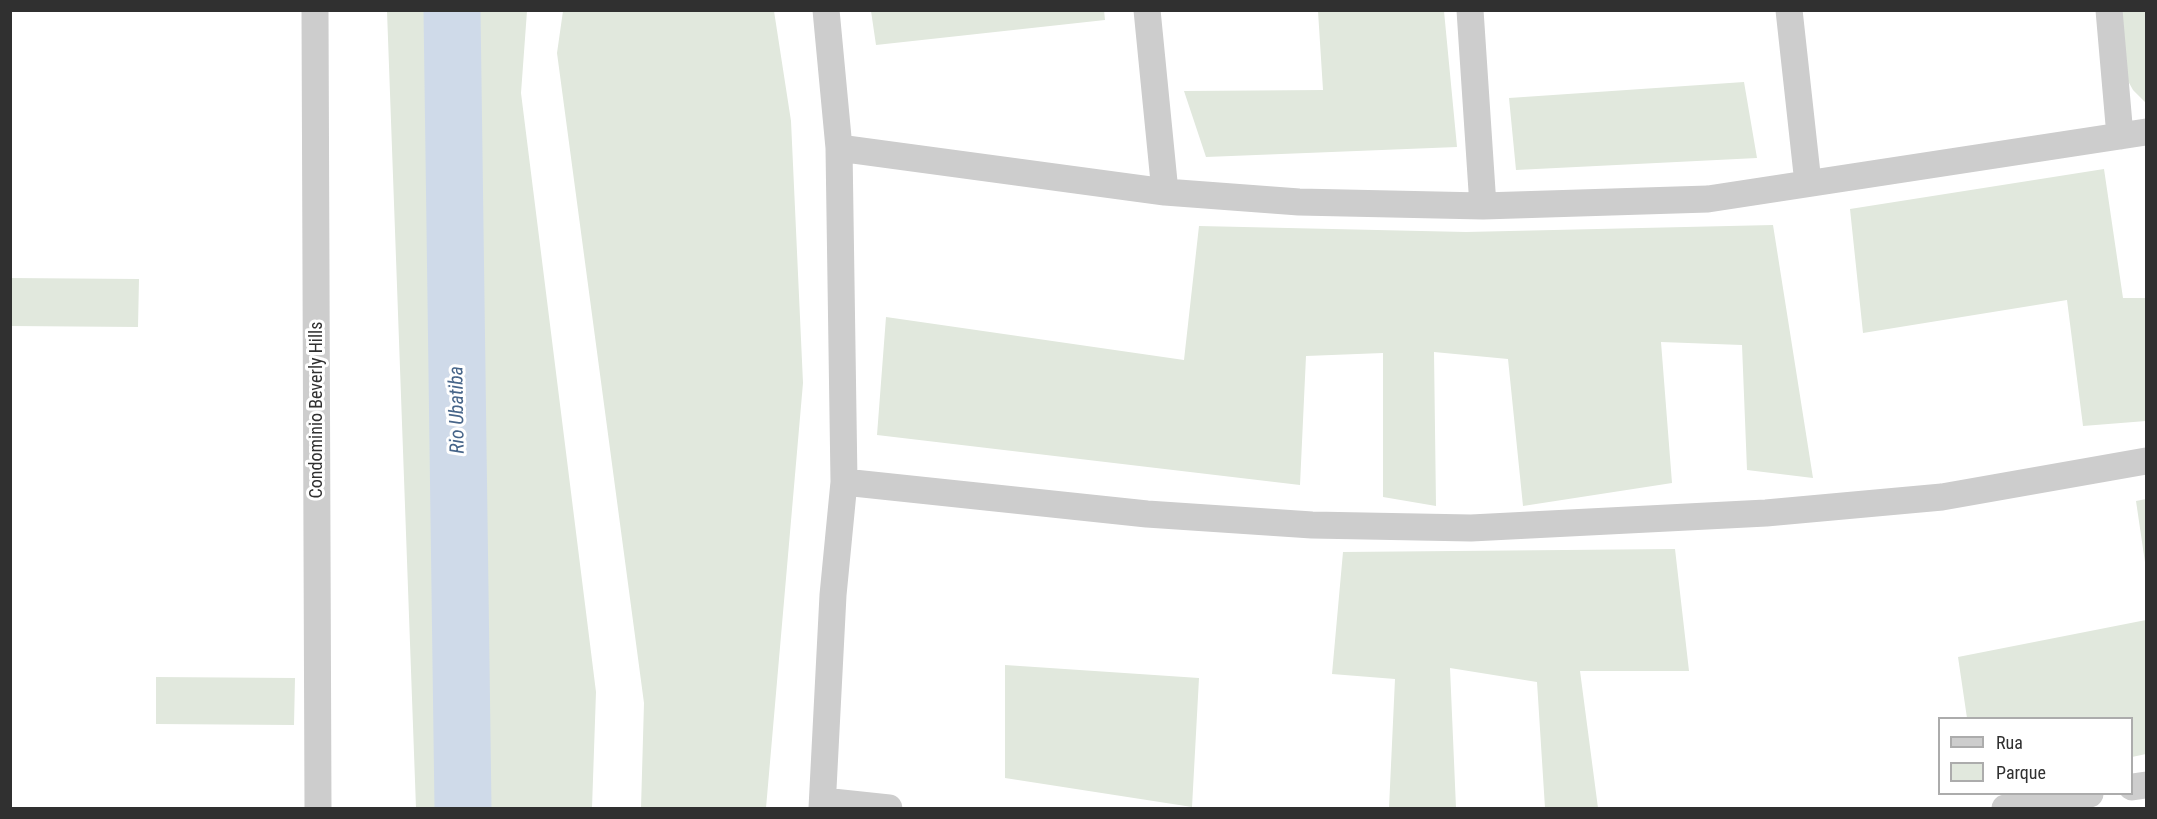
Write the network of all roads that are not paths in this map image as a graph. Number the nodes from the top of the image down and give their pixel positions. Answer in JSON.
{"nodes":[{"id":1,"x":315,"y":10,"type":"edge"},
{"id":2,"x":826,"y":10,"type":"edge"},
{"id":3,"x":1147,"y":10,"type":"edge"},
{"id":4,"x":1470,"y":10,"type":"edge"},
{"id":5,"x":1789,"y":10,"type":"edge"},
{"id":6,"x":2109,"y":10,"type":"edge"},
{"id":7,"x":2133,"y":134,"type":"edge"},
{"id":8,"x":839,"y":148,"type":"junction"},
{"id":9,"x":1808,"y":183,"type":"junction"},
{"id":10,"x":1165,"y":192,"type":"junction"},
{"id":11,"x":1483,"y":206,"type":"junction"},
{"id":12,"x":2146,"y":461,"type":"edge"},
{"id":13,"x":844,"y":482,"type":"junction"},
{"id":14,"x":2084,"y":795,"type":"edge"},
{"id":15,"x":823,"y":805,"type":"edge"},
{"id":16,"x":318,"y":808,"type":"edge"},
{"id":17,"x":889,"y":808,"type":"edge"},
{"id":18,"x":2005,"y":808,"type":"edge"}],
"edges":[{"from":1,"to":16,"type":"street","name":"Condominio Beverly Hills"},
{"from":2,"to":8,"type":"street"},
{"from":3,"to":10,"type":"street"},
{"from":4,"to":11,"type":"street"},
{"from":5,"to":9,"type":"street"},
{"from":6,"to":7,"type":"street"},
{"from":7,"to":9,"type":"street"},
{"from":8,"to":10,"type":"street"},
{"from":8,"to":13,"type":"street"},
{"from":9,"to":11,"type":"street"},
{"from":10,"to":11,"type":"street"},
{"from":12,"to":13,"type":"street"},
{"from":13,"to":15,"type":"street"},
{"from":14,"to":18,"type":"street"},
{"from":15,"to":17,"type":"street"}]}
